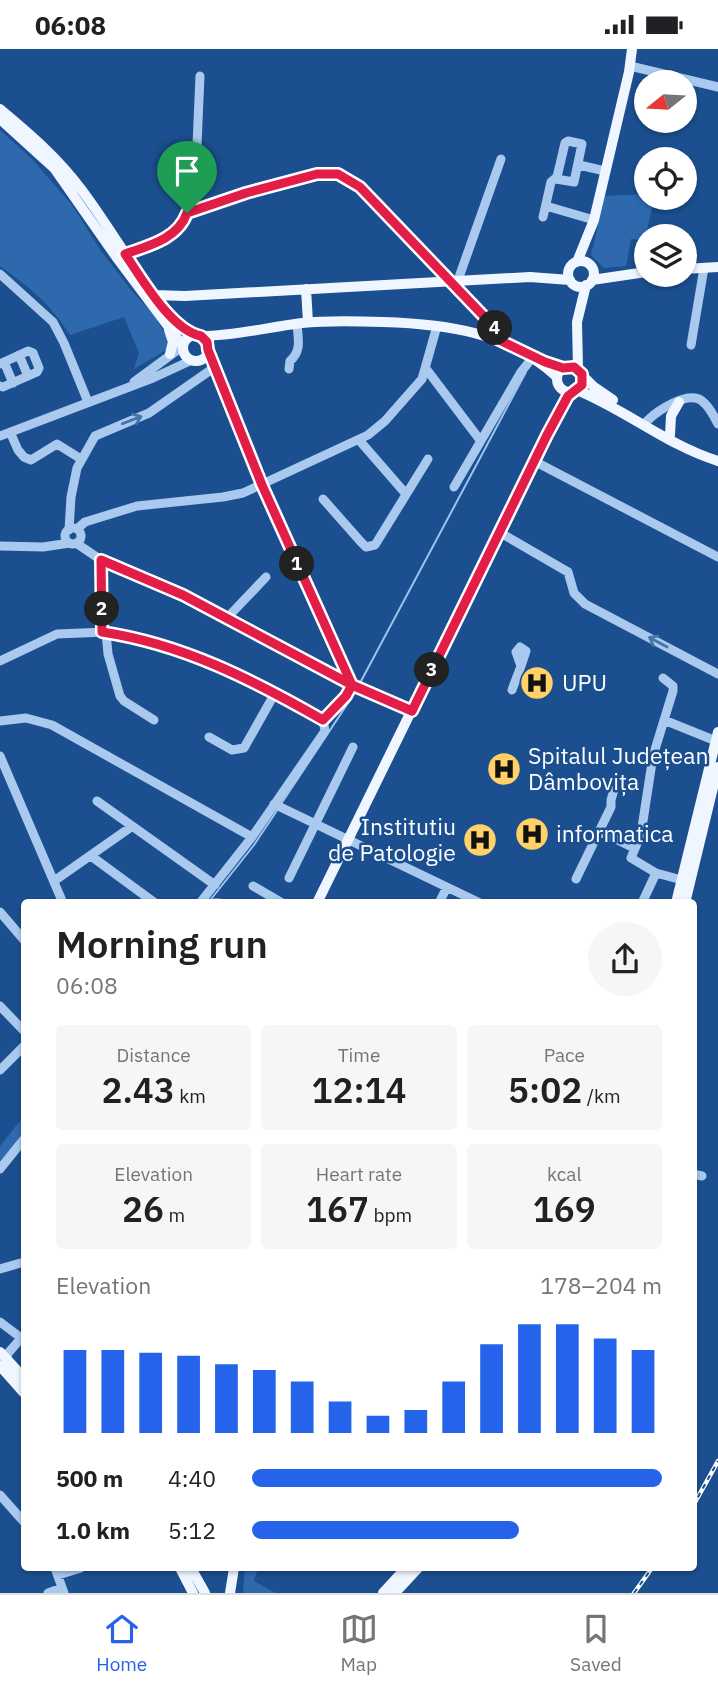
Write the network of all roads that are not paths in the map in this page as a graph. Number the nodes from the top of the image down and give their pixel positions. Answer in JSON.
{"nodes":[{"id":1,"x":632,"y":49,"type":"edge"},
{"id":2,"x":630,"y":66,"type":"junction"},
{"id":3,"x":200,"y":76,"type":"dead end"},
{"id":4,"x":718,"y":87,"type":"edge"},
{"id":5,"x":0,"y":109,"type":"edge"},
{"id":6,"x":0,"y":119,"type":"edge"},
{"id":7,"x":500,"y":159,"type":"dead end"},
{"id":8,"x":579,"y":165,"type":"junction"},
{"id":9,"x":605,"y":171,"type":"junction"},
{"id":10,"x":556,"y":179,"type":"junction"},
{"id":11,"x":546,"y":207,"type":"junction"},
{"id":12,"x":187,"y":213,"type":"junction"},
{"id":13,"x":543,"y":217,"type":"dead end"},
{"id":14,"x":593,"y":221,"type":"junction"},
{"id":15,"x":125,"y":254,"type":"junction"},
{"id":16,"x":718,"y":267,"type":"edge"},
{"id":17,"x":697,"y":268,"type":"edge"},
{"id":18,"x":704,"y":268,"type":"junction"},
{"id":19,"x":634,"y":273,"type":"edge"},
{"id":20,"x":0,"y":274,"type":"edge"},
{"id":21,"x":581,"y":274,"type":"junction"},
{"id":22,"x":454,"y":280,"type":"junction"},
{"id":23,"x":306,"y":289,"type":"junction"},
{"id":24,"x":154,"y":295,"type":"junction"},
{"id":25,"x":179,"y":296,"type":"junction"},
{"id":26,"x":171,"y":322,"type":"junction"},
{"id":27,"x":303,"y":323,"type":"junction"},
{"id":28,"x":437,"y":325,"type":"junction"},
{"id":29,"x":577,"y":325,"type":"junction"},
{"id":30,"x":197,"y":336,"type":"junction"},
{"id":31,"x":226,"y":336,"type":"junction"},
{"id":32,"x":497,"y":339,"type":"junction"},
{"id":33,"x":691,"y":345,"type":"dead end"},
{"id":34,"x":183,"y":346,"type":"junction"},
{"id":35,"x":203,"y":354,"type":"junction"},
{"id":36,"x":170,"y":355,"type":"junction"},
{"id":37,"x":533,"y":357,"type":"junction"},
{"id":38,"x":2,"y":363,"type":"edge"},
{"id":39,"x":215,"y":367,"type":"junction"},
{"id":40,"x":289,"y":369,"type":"dead end"},
{"id":41,"x":426,"y":370,"type":"junction"},
{"id":42,"x":580,"y":373,"type":"junction"},
{"id":43,"x":565,"y":380,"type":"junction"},
{"id":44,"x":13,"y":383,"type":"junction"},
{"id":45,"x":0,"y":386,"type":"edge"},
{"id":46,"x":130,"y":386,"type":"junction"},
{"id":47,"x":679,"y":402,"type":"junction"},
{"id":48,"x":88,"y":403,"type":"junction"},
{"id":49,"x":647,"y":421,"type":"junction"},
{"id":50,"x":718,"y":424,"type":"edge"},
{"id":51,"x":3,"y":434,"type":"edge"},
{"id":52,"x":670,"y":435,"type":"junction"},
{"id":53,"x":359,"y":440,"type":"junction"},
{"id":54,"x":480,"y":440,"type":"junction"},
{"id":55,"x":718,"y":455,"type":"edge"},
{"id":56,"x":81,"y":459,"type":"junction"},
{"id":57,"x":428,"y":459,"type":"dead end"},
{"id":58,"x":534,"y":461,"type":"junction"},
{"id":59,"x":718,"y":461,"type":"edge"},
{"id":60,"x":262,"y":485,"type":"junction"},
{"id":61,"x":454,"y":487,"type":"dead end"},
{"id":62,"x":406,"y":494,"type":"junction"},
{"id":63,"x":323,"y":499,"type":"dead end"},
{"id":64,"x":499,"y":532,"type":"junction"},
{"id":65,"x":73,"y":533,"type":"junction"},
{"id":66,"x":0,"y":546,"type":"edge"},
{"id":67,"x":718,"y":557,"type":"edge"},
{"id":68,"x":98,"y":558,"type":"junction"},
{"id":69,"x":266,"y":577,"type":"dead end"},
{"id":70,"x":227,"y":618,"type":"junction"},
{"id":71,"x":104,"y":632,"type":"junction"},
{"id":72,"x":0,"y":661,"type":"edge"},
{"id":73,"x":521,"y":666,"type":"dead end"},
{"id":74,"x":718,"y":674,"type":"edge"},
{"id":75,"x":663,"y":678,"type":"dead end"},
{"id":76,"x":352,"y":685,"type":"junction"},
{"id":77,"x":512,"y":690,"type":"dead end"},
{"id":78,"x":275,"y":693,"type":"junction"},
{"id":79,"x":412,"y":711,"type":"junction"},
{"id":80,"x":154,"y":720,"type":"dead end"},
{"id":81,"x":323,"y":720,"type":"junction"},
{"id":82,"x":664,"y":720,"type":"junction"},
{"id":83,"x":0,"y":721,"type":"edge"},
{"id":84,"x":209,"y":737,"type":"dead end"},
{"id":85,"x":717,"y":738,"type":"edge"},
{"id":86,"x":353,"y":747,"type":"dead end"},
{"id":87,"x":0,"y":758,"type":"edge"},
{"id":88,"x":718,"y":767,"type":"edge"},
{"id":89,"x":614,"y":790,"type":"dead end"},
{"id":90,"x":97,"y":801,"type":"dead end"},
{"id":91,"x":705,"y":803,"type":"junction"},
{"id":92,"x":274,"y":804,"type":"junction"},
{"id":93,"x":315,"y":824,"type":"junction"},
{"id":94,"x":131,"y":827,"type":"junction"},
{"id":95,"x":598,"y":831,"type":"junction"},
{"id":96,"x":252,"y":837,"type":"junction"},
{"id":97,"x":349,"y":840,"type":"junction"},
{"id":98,"x":635,"y":848,"type":"junction"},
{"id":99,"x":91,"y":856,"type":"junction"},
{"id":100,"x":656,"y":873,"type":"junction"},
{"id":101,"x":289,"y":878,"type":"dead end"},
{"id":102,"x":576,"y":879,"type":"dead end"},
{"id":103,"x":54,"y":881,"type":"junction"},
{"id":104,"x":686,"y":881,"type":"junction"},
{"id":105,"x":215,"y":885,"type":"junction"},
{"id":106,"x":253,"y":887,"type":"dead end"},
{"id":107,"x":447,"y":887,"type":"junction"},
{"id":108,"x":61,"y":899,"type":"edge"},
{"id":109,"x":150,"y":899,"type":"edge"},
{"id":110,"x":203,"y":899,"type":"edge"},
{"id":111,"x":275,"y":899,"type":"edge"},
{"id":112,"x":319,"y":899,"type":"edge"},
{"id":113,"x":441,"y":899,"type":"edge"},
{"id":114,"x":472,"y":899,"type":"edge"},
{"id":115,"x":644,"y":899,"type":"edge"},
{"id":116,"x":678,"y":899,"type":"edge"},
{"id":117,"x":685,"y":899,"type":"edge"},
{"id":118,"x":0,"y":912,"type":"edge"},
{"id":119,"x":21,"y":936,"type":"edge"},
{"id":120,"x":0,"y":1006,"type":"edge"},
{"id":121,"x":21,"y":1028,"type":"edge"},
{"id":122,"x":21,"y":1049,"type":"edge"},
{"id":123,"x":0,"y":1070,"type":"edge"},
{"id":124,"x":21,"y":1143,"type":"edge"},
{"id":125,"x":0,"y":1169,"type":"edge"},
{"id":126,"x":21,"y":1263,"type":"edge"},
{"id":127,"x":0,"y":1269,"type":"edge"},
{"id":128,"x":0,"y":1322,"type":"edge"},
{"id":129,"x":21,"y":1336,"type":"edge"},
{"id":130,"x":21,"y":1341,"type":"edge"},
{"id":131,"x":2,"y":1362,"type":"edge"},
{"id":132,"x":21,"y":1376,"type":"edge"},
{"id":133,"x":21,"y":1389,"type":"edge"},
{"id":134,"x":0,"y":1495,"type":"edge"},
{"id":135,"x":21,"y":1519,"type":"edge"},
{"id":136,"x":56,"y":1571,"type":"edge"},
{"id":137,"x":182,"y":1571,"type":"edge"},
{"id":138,"x":193,"y":1571,"type":"edge"},
{"id":139,"x":234,"y":1571,"type":"edge"},
{"id":140,"x":403,"y":1571,"type":"edge"},
{"id":141,"x":415,"y":1571,"type":"edge"},
{"id":142,"x":63,"y":1590,"type":"edge"},
{"id":143,"x":48,"y":1593,"type":"edge"},
{"id":144,"x":193,"y":1593,"type":"edge"},
{"id":145,"x":205,"y":1593,"type":"edge"},
{"id":146,"x":230,"y":1593,"type":"edge"},
{"id":147,"x":383,"y":1593,"type":"edge"},
{"id":148,"x":394,"y":1593,"type":"edge"}],
"edges":[{"from":1,"to":2,"type":"main road"},
{"from":2,"to":4,"type":"street"},
{"from":2,"to":9,"type":"main road"},
{"from":3,"to":12,"type":"street"},
{"from":5,"to":15,"type":"main road"},
{"from":6,"to":26,"type":"main road"},
{"from":7,"to":22,"type":"street"},
{"from":8,"to":9,"type":"street"},
{"from":8,"to":10,"type":"street"},
{"from":8,"to":10,"type":"street"},
{"from":9,"to":14,"type":"main road"},
{"from":10,"to":11,"type":"street"},
{"from":11,"to":13,"type":"street"},
{"from":11,"to":14,"type":"street"},
{"from":12,"to":15,"type":"street"},
{"from":12,"to":22,"type":"street"},
{"from":14,"to":21,"type":"main road"},
{"from":15,"to":24,"type":"main road"},
{"from":16,"to":18,"type":"main road"},
{"from":17,"to":18,"type":"main road"},
{"from":18,"to":33,"type":"street"},
{"from":19,"to":21,"type":"main road"},
{"from":20,"to":48,"type":"street"},
{"from":21,"to":22,"type":"main road"},
{"from":21,"to":29,"type":"main road"},
{"from":22,"to":23,"type":"main road"},
{"from":22,"to":32,"type":"street"},
{"from":23,"to":25,"type":"main road"},
{"from":23,"to":27,"type":"main road"},
{"from":24,"to":25,"type":"main road"},
{"from":24,"to":26,"type":"main road"},
{"from":25,"to":26,"type":"main road"},
{"from":26,"to":30,"type":"main road"},
{"from":26,"to":34,"type":"main road"},
{"from":26,"to":36,"type":"main road"},
{"from":27,"to":28,"type":"main road"},
{"from":27,"to":31,"type":"main road"},
{"from":27,"to":40,"type":"street"},
{"from":28,"to":32,"type":"main road"},
{"from":28,"to":41,"type":"street"},
{"from":29,"to":42,"type":"main road"},
{"from":29,"to":43,"type":"main road"},
{"from":30,"to":31,"type":"main road"},
{"from":30,"to":34,"type":"main road"},
{"from":30,"to":35,"type":"main road"},
{"from":31,"to":35,"type":"main road"},
{"from":32,"to":37,"type":"main road"},
{"from":34,"to":35,"type":"main road"},
{"from":34,"to":36,"type":"street"},
{"from":35,"to":39,"type":"street"},
{"from":35,"to":46,"type":"street"},
{"from":36,"to":46,"type":"street"},
{"from":37,"to":43,"type":"main road"},
{"from":37,"to":54,"type":"street"},
{"from":38,"to":44,"type":"street"},
{"from":38,"to":44,"type":"street"},
{"from":56,"to":39,"type":"street","one_way":true},
{"from":39,"to":60,"type":"street"},
{"from":41,"to":53,"type":"street"},
{"from":41,"to":54,"type":"street"},
{"from":42,"to":43,"type":"main road"},
{"from":42,"to":43,"type":"main road"},
{"from":42,"to":49,"type":"main road"},
{"from":43,"to":58,"type":"main road"},
{"from":43,"to":59,"type":"main road"},
{"from":44,"to":45,"type":"street"},
{"from":46,"to":48,"type":"street"},
{"from":47,"to":49,"type":"street"},
{"from":47,"to":50,"type":"street"},
{"from":47,"to":52,"type":"main road"},
{"from":48,"to":51,"type":"street"},
{"from":49,"to":52,"type":"main road"},
{"from":51,"to":56,"type":"street"},
{"from":52,"to":55,"type":"main road"},
{"from":53,"to":60,"type":"street"},
{"from":53,"to":62,"type":"street"},
{"from":54,"to":61,"type":"street"},
{"from":56,"to":65,"type":"street"},
{"from":57,"to":62,"type":"street"},
{"from":58,"to":64,"type":"main road"},
{"from":58,"to":67,"type":"street"},
{"from":60,"to":65,"type":"street"},
{"from":60,"to":76,"type":"street"},
{"from":62,"to":63,"type":"street"},
{"from":74,"to":64,"type":"street","one_way":true},
{"from":64,"to":79,"type":"main road"},
{"from":65,"to":66,"type":"street"},
{"from":65,"to":68,"type":"street"},
{"from":68,"to":70,"type":"street"},
{"from":68,"to":71,"type":"street"},
{"from":69,"to":70,"type":"street"},
{"from":70,"to":76,"type":"street"},
{"from":71,"to":72,"type":"street"},
{"from":71,"to":78,"type":"street"},
{"from":71,"to":80,"type":"street"},
{"from":73,"to":77,"type":"street"},
{"from":75,"to":82,"type":"street"},
{"from":76,"to":79,"type":"street"},
{"from":76,"to":81,"type":"street"},
{"from":78,"to":81,"type":"street"},
{"from":78,"to":84,"type":"street"},
{"from":79,"to":97,"type":"main road"},
{"from":81,"to":92,"type":"street"},
{"from":82,"to":85,"type":"street"},
{"from":82,"to":98,"type":"street"},
{"from":83,"to":96,"type":"street"},
{"from":85,"to":91,"type":"main road"},
{"from":86,"to":93,"type":"street"},
{"from":87,"to":103,"type":"street"},
{"from":88,"to":91,"type":"main road"},
{"from":89,"to":95,"type":"street"},
{"from":90,"to":94,"type":"street"},
{"from":91,"to":104,"type":"main road"},
{"from":92,"to":93,"type":"street"},
{"from":92,"to":96,"type":"street"},
{"from":93,"to":97,"type":"street"},
{"from":93,"to":101,"type":"street"},
{"from":94,"to":99,"type":"street"},
{"from":94,"to":105,"type":"street"},
{"from":95,"to":98,"type":"street"},
{"from":95,"to":102,"type":"street"},
{"from":96,"to":105,"type":"street"},
{"from":97,"to":107,"type":"street"},
{"from":97,"to":112,"type":"main road"},
{"from":98,"to":100,"type":"street"},
{"from":99,"to":103,"type":"street"},
{"from":99,"to":109,"type":"street"},
{"from":100,"to":104,"type":"street"},
{"from":100,"to":115,"type":"street"},
{"from":103,"to":108,"type":"street"},
{"from":104,"to":116,"type":"main road"},
{"from":104,"to":117,"type":"main road"},
{"from":105,"to":110,"type":"street"},
{"from":106,"to":111,"type":"street"},
{"from":107,"to":113,"type":"street"},
{"from":107,"to":114,"type":"street"},
{"from":118,"to":119,"type":"street"},
{"from":120,"to":121,"type":"street"},
{"from":122,"to":123,"type":"street"},
{"from":124,"to":125,"type":"street"},
{"from":126,"to":127,"type":"street"},
{"from":128,"to":129,"type":"street"},
{"from":130,"to":131,"type":"street"},
{"from":131,"to":132,"type":"main road"},
{"from":131,"to":133,"type":"main road"},
{"from":134,"to":135,"type":"street"},
{"from":136,"to":142,"type":"street"},
{"from":137,"to":144,"type":"main road"},
{"from":138,"to":145,"type":"main road"},
{"from":139,"to":146,"type":"main road"},
{"from":140,"to":147,"type":"main road"},
{"from":141,"to":148,"type":"main road"},
{"from":142,"to":143,"type":"street"}]}
